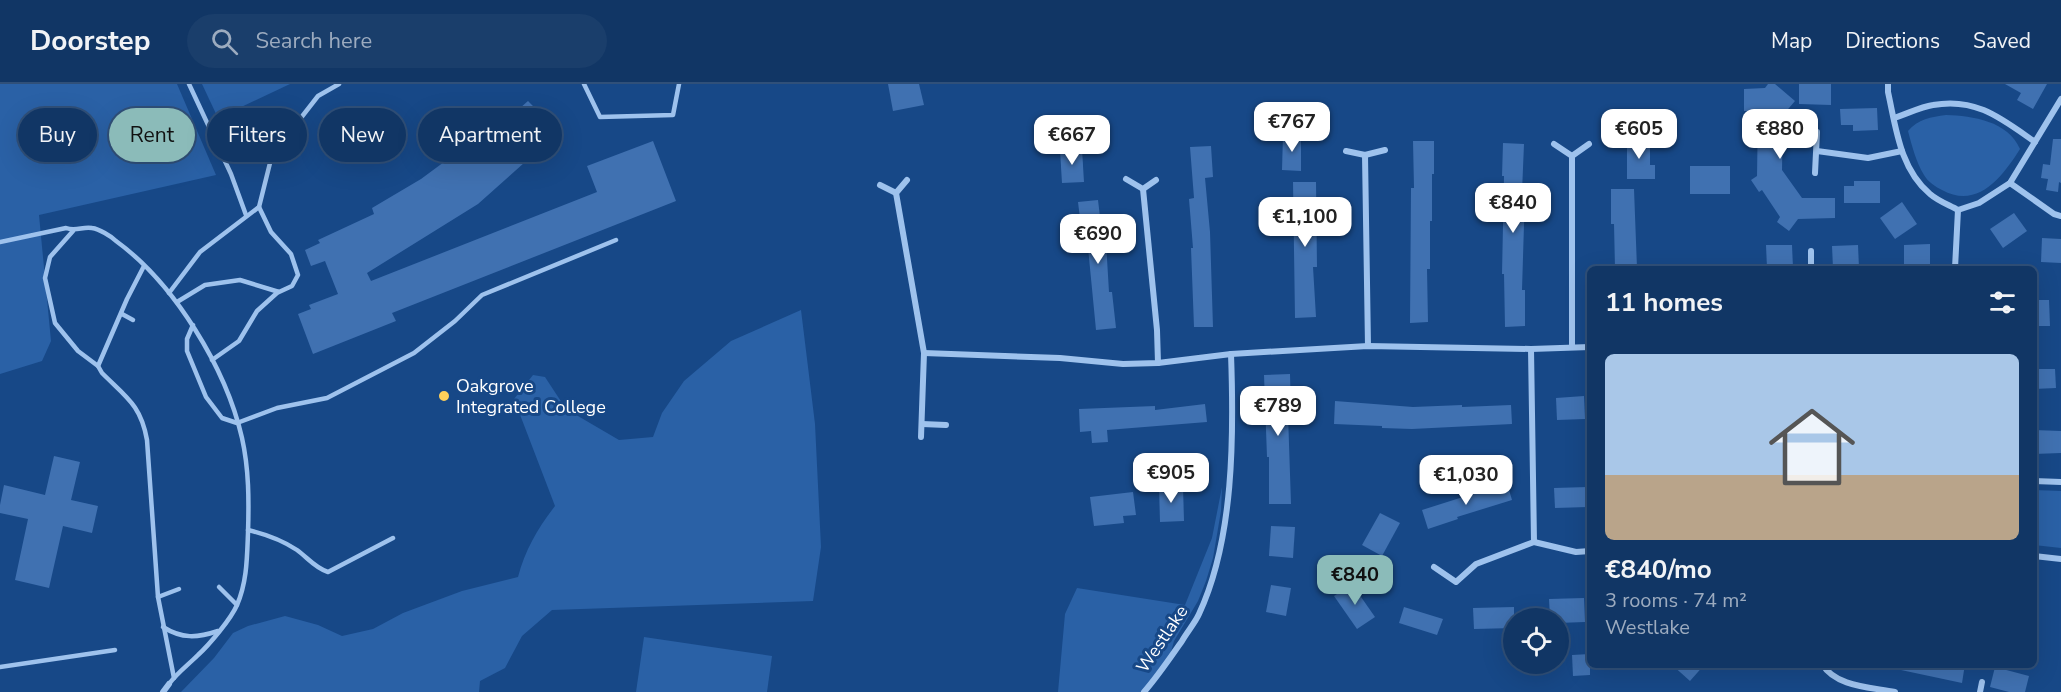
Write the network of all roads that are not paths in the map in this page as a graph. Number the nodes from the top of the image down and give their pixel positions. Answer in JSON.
{"nodes":[{"id":1,"x":189,"y":84,"type":"edge"},
{"id":2,"x":339,"y":84,"type":"edge"},
{"id":3,"x":584,"y":84,"type":"edge"},
{"id":4,"x":679,"y":84,"type":"edge"},
{"id":5,"x":1887,"y":84,"type":"edge"},
{"id":6,"x":2061,"y":99,"type":"edge"},
{"id":7,"x":1894,"y":118,"type":"junction"},
{"id":8,"x":1817,"y":132,"type":"dead end"},
{"id":9,"x":2035,"y":142,"type":"junction"},
{"id":10,"x":1554,"y":144,"type":"dead end"},
{"id":11,"x":1589,"y":144,"type":"dead end"},
{"id":12,"x":1385,"y":150,"type":"dead end"},
{"id":13,"x":1346,"y":151,"type":"dead end"},
{"id":14,"x":1816,"y":151,"type":"junction"},
{"id":15,"x":1902,"y":151,"type":"junction"},
{"id":16,"x":1365,"y":154,"type":"junction"},
{"id":17,"x":1572,"y":156,"type":"junction"},
{"id":18,"x":1815,"y":173,"type":"dead end"},
{"id":19,"x":1126,"y":179,"type":"dead end"},
{"id":20,"x":907,"y":180,"type":"dead end"},
{"id":21,"x":1155,"y":180,"type":"dead end"},
{"id":22,"x":2010,"y":183,"type":"junction"},
{"id":23,"x":880,"y":184,"type":"dead end"},
{"id":24,"x":1143,"y":189,"type":"junction"},
{"id":25,"x":896,"y":193,"type":"junction"},
{"id":26,"x":259,"y":207,"type":"junction"},
{"id":27,"x":1958,"y":210,"type":"junction"},
{"id":28,"x":246,"y":215,"type":"junction"},
{"id":29,"x":2061,"y":216,"type":"edge"},
{"id":30,"x":73,"y":231,"type":"junction"},
{"id":31,"x":616,"y":240,"type":"dead end"},
{"id":32,"x":0,"y":242,"type":"edge"},
{"id":33,"x":1811,"y":251,"type":"dead end"},
{"id":34,"x":1811,"y":266,"type":"edge"},
{"id":35,"x":1955,"y":266,"type":"edge"},
{"id":36,"x":144,"y":267,"type":"junction"},
{"id":37,"x":279,"y":292,"type":"junction"},
{"id":38,"x":168,"y":293,"type":"junction"},
{"id":39,"x":177,"y":302,"type":"junction"},
{"id":40,"x":122,"y":314,"type":"junction"},
{"id":41,"x":133,"y":320,"type":"dead end"},
{"id":42,"x":193,"y":325,"type":"junction"},
{"id":43,"x":1368,"y":346,"type":"junction"},
{"id":44,"x":1572,"y":346,"type":"junction"},
{"id":45,"x":1587,"y":347,"type":"edge"},
{"id":46,"x":1531,"y":349,"type":"junction"},
{"id":47,"x":924,"y":353,"type":"junction"},
{"id":48,"x":1231,"y":354,"type":"junction"},
{"id":49,"x":212,"y":360,"type":"junction"},
{"id":50,"x":1158,"y":363,"type":"junction"},
{"id":51,"x":98,"y":366,"type":"junction"},
{"id":52,"x":237,"y":423,"type":"junction"},
{"id":53,"x":922,"y":424,"type":"junction"},
{"id":54,"x":945,"y":425,"type":"dead end"},
{"id":55,"x":921,"y":437,"type":"dead end"},
{"id":56,"x":2037,"y":481,"type":"edge"},
{"id":57,"x":2061,"y":482,"type":"edge"},
{"id":58,"x":248,"y":530,"type":"junction"},
{"id":59,"x":393,"y":538,"type":"dead end"},
{"id":60,"x":1534,"y":542,"type":"junction"},
{"id":61,"x":1587,"y":551,"type":"edge"},
{"id":62,"x":2037,"y":556,"type":"edge"},
{"id":63,"x":2061,"y":559,"type":"edge"},
{"id":64,"x":1434,"y":567,"type":"dead end"},
{"id":65,"x":219,"y":587,"type":"dead end"},
{"id":66,"x":179,"y":589,"type":"dead end"},
{"id":67,"x":158,"y":597,"type":"junction"},
{"id":68,"x":237,"y":605,"type":"junction"},
{"id":69,"x":163,"y":627,"type":"junction"},
{"id":70,"x":218,"y":631,"type":"junction"},
{"id":71,"x":115,"y":650,"type":"dead end"},
{"id":72,"x":0,"y":667,"type":"edge"},
{"id":73,"x":1824,"y":668,"type":"edge"},
{"id":74,"x":174,"y":678,"type":"junction"},
{"id":75,"x":1982,"y":682,"type":"dead end"},
{"id":76,"x":169,"y":684,"type":"joint"},
{"id":77,"x":163,"y":692,"type":"edge"},
{"id":78,"x":1144,"y":692,"type":"edge"},
{"id":79,"x":1895,"y":692,"type":"edge"},
{"id":80,"x":1980,"y":692,"type":"edge"}],
"edges":[{"from":1,"to":28,"type":"lane"},
{"from":2,"to":26,"type":"lane"},
{"from":3,"to":4,"type":"lane"},
{"from":5,"to":7,"type":"street"},
{"from":6,"to":9,"type":"street"},
{"from":7,"to":9,"type":"street"},
{"from":7,"to":15,"type":"street"},
{"from":8,"to":14,"type":"street"},
{"from":9,"to":22,"type":"street"},
{"from":10,"to":17,"type":"street"},
{"from":11,"to":17,"type":"street"},
{"from":12,"to":16,"type":"street"},
{"from":13,"to":16,"type":"street"},
{"from":14,"to":15,"type":"street"},
{"from":14,"to":18,"type":"street"},
{"from":15,"to":27,"type":"street"},
{"from":16,"to":43,"type":"street"},
{"from":17,"to":44,"type":"street"},
{"from":19,"to":24,"type":"street"},
{"from":20,"to":25,"type":"street"},
{"from":21,"to":24,"type":"street"},
{"from":22,"to":27,"type":"street"},
{"from":22,"to":29,"type":"street"},
{"from":23,"to":25,"type":"street"},
{"from":24,"to":50,"type":"street"},
{"from":25,"to":47,"type":"street"},
{"from":26,"to":28,"type":"lane"},
{"from":26,"to":37,"type":"lane"},
{"from":27,"to":35,"type":"street"},
{"from":28,"to":38,"type":"lane"},
{"from":30,"to":32,"type":"lane"},
{"from":30,"to":36,"type":"lane"},
{"from":30,"to":51,"type":"lane"},
{"from":31,"to":52,"type":"lane"},
{"from":33,"to":34,"type":"street"},
{"from":36,"to":38,"type":"lane"},
{"from":36,"to":40,"type":"lane"},
{"from":37,"to":39,"type":"lane"},
{"from":37,"to":49,"type":"lane"},
{"from":38,"to":39,"type":"lane"},
{"from":39,"to":42,"type":"lane"},
{"from":40,"to":41,"type":"lane"},
{"from":40,"to":51,"type":"lane"},
{"from":42,"to":49,"type":"lane"},
{"from":42,"to":52,"type":"lane"},
{"from":43,"to":46,"type":"street"},
{"from":43,"to":48,"type":"street"},
{"from":44,"to":45,"type":"street"},
{"from":44,"to":46,"type":"street"},
{"from":46,"to":60,"type":"street"},
{"from":47,"to":50,"type":"street"},
{"from":47,"to":53,"type":"street"},
{"from":48,"to":50,"type":"street"},
{"from":48,"to":78,"type":"street","name":"Westlake"},
{"from":49,"to":52,"type":"lane"},
{"from":51,"to":67,"type":"lane"},
{"from":52,"to":58,"type":"lane"},
{"from":53,"to":54,"type":"street"},
{"from":53,"to":55,"type":"street"},
{"from":56,"to":57,"type":"street"},
{"from":58,"to":59,"type":"lane"},
{"from":58,"to":68,"type":"lane"},
{"from":60,"to":61,"type":"street"},
{"from":60,"to":64,"type":"street"},
{"from":62,"to":63,"type":"street"},
{"from":65,"to":68,"type":"lane"},
{"from":66,"to":67,"type":"lane"},
{"from":67,"to":69,"type":"lane"},
{"from":68,"to":70,"type":"lane"},
{"from":69,"to":70,"type":"lane"},
{"from":69,"to":74,"type":"lane"},
{"from":70,"to":74,"type":"lane"},
{"from":71,"to":72,"type":"lane"},
{"from":73,"to":79,"type":"street"},
{"from":74,"to":76,"type":"lane"},
{"from":75,"to":80,"type":"street"},
{"from":76,"to":77,"type":"street"}]}
